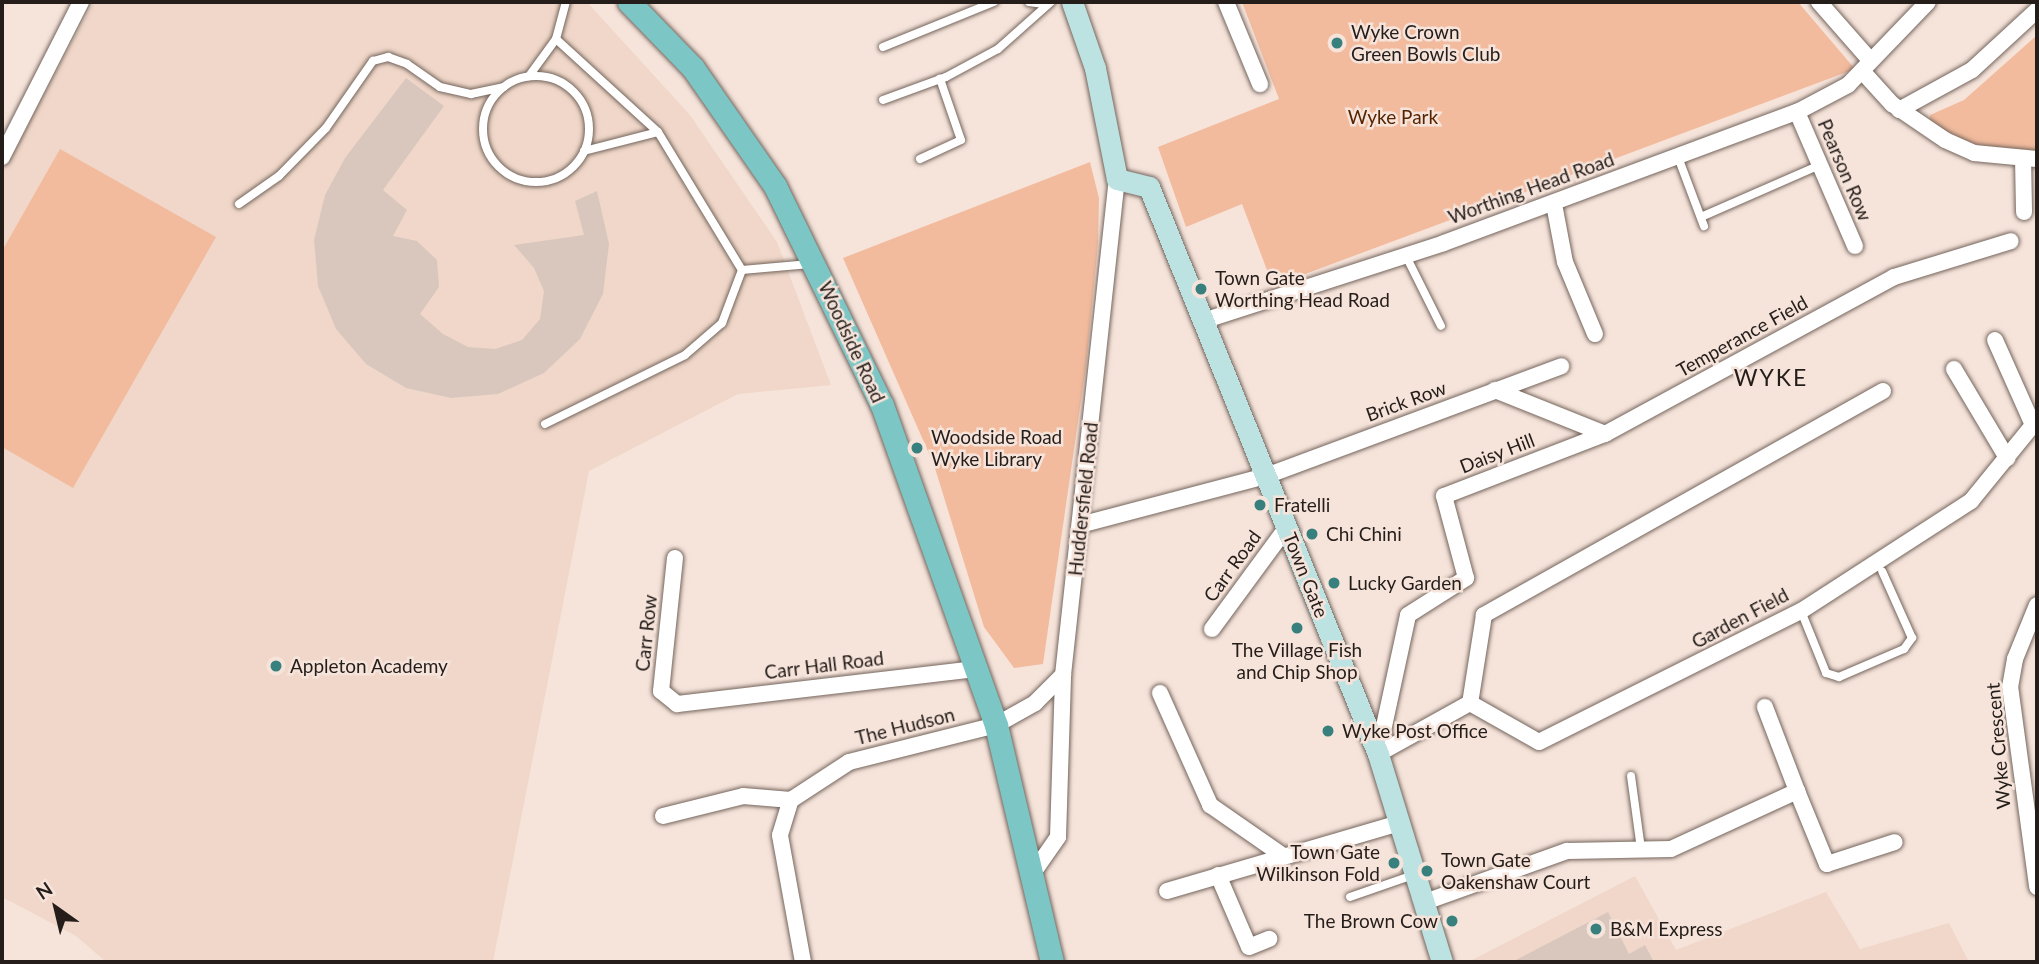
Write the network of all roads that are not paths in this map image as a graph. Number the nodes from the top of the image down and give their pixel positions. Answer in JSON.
{"nodes":[{"id":1,"x":81,"y":2,"type":"edge"},
{"id":2,"x":566,"y":2,"type":"edge"},
{"id":3,"x":629,"y":2,"type":"edge"},
{"id":4,"x":994,"y":2,"type":"edge"},
{"id":5,"x":1029,"y":2,"type":"edge"},
{"id":6,"x":1072,"y":2,"type":"edge"},
{"id":7,"x":1226,"y":2,"type":"edge"},
{"id":8,"x":1819,"y":2,"type":"edge"},
{"id":9,"x":1928,"y":2,"type":"edge"},
{"id":10,"x":1048,"y":3,"type":"edge"},
{"id":11,"x":2037,"y":10,"type":"edge"},
{"id":12,"x":556,"y":39,"type":"junction"},
{"id":13,"x":883,"y":47,"type":"dead end"},
{"id":14,"x":1866,"y":65,"type":"junction"},
{"id":15,"x":529,"y":76,"type":"junction"},
{"id":16,"x":940,"y":79,"type":"junction"},
{"id":17,"x":1260,"y":84,"type":"dead end"},
{"id":18,"x":503,"y":87,"type":"junction"},
{"id":19,"x":883,"y":100,"type":"dead end"},
{"id":20,"x":1899,"y":110,"type":"junction"},
{"id":21,"x":1797,"y":112,"type":"junction"},
{"id":22,"x":658,"y":132,"type":"junction"},
{"id":23,"x":584,"y":151,"type":"junction"},
{"id":24,"x":2,"y":157,"type":"edge"},
{"id":25,"x":1678,"y":157,"type":"junction"},
{"id":26,"x":920,"y":159,"type":"dead end"},
{"id":27,"x":2030,"y":159,"type":"edge"},
{"id":28,"x":1820,"y":165,"type":"junction"},
{"id":29,"x":1117,"y":179,"type":"junction"},
{"id":30,"x":239,"y":204,"type":"dead end"},
{"id":31,"x":1554,"y":204,"type":"junction"},
{"id":32,"x":2024,"y":212,"type":"dead end"},
{"id":33,"x":2011,"y":241,"type":"dead end"},
{"id":34,"x":1855,"y":246,"type":"dead end"},
{"id":35,"x":1406,"y":256,"type":"junction"},
{"id":36,"x":816,"y":264,"type":"junction"},
{"id":37,"x":742,"y":270,"type":"junction"},
{"id":38,"x":1203,"y":321,"type":"junction"},
{"id":39,"x":1441,"y":326,"type":"dead end"},
{"id":40,"x":1595,"y":334,"type":"dead end"},
{"id":41,"x":1995,"y":340,"type":"dead end"},
{"id":42,"x":1561,"y":366,"type":"dead end"},
{"id":43,"x":1954,"y":369,"type":"dead end"},
{"id":44,"x":1495,"y":390,"type":"junction"},
{"id":45,"x":1884,"y":391,"type":"dead end"},
{"id":46,"x":545,"y":424,"type":"dead end"},
{"id":47,"x":1605,"y":435,"type":"junction"},
{"id":48,"x":2007,"y":458,"type":"junction"},
{"id":49,"x":1266,"y":476,"type":"junction"},
{"id":50,"x":1080,"y":525,"type":"junction"},
{"id":51,"x":1287,"y":527,"type":"junction"},
{"id":52,"x":675,"y":558,"type":"dead end"},
{"id":53,"x":1882,"y":571,"type":"dead end"},
{"id":54,"x":2037,"y":605,"type":"edge"},
{"id":55,"x":1801,"y":611,"type":"junction"},
{"id":56,"x":1212,"y":629,"type":"dead end"},
{"id":57,"x":976,"y":669,"type":"junction"},
{"id":58,"x":1063,"y":675,"type":"junction"},
{"id":59,"x":1160,"y":694,"type":"dead end"},
{"id":60,"x":1470,"y":703,"type":"junction"},
{"id":61,"x":677,"y":704,"type":"joint"},
{"id":62,"x":1765,"y":707,"type":"dead end"},
{"id":63,"x":996,"y":725,"type":"junction"},
{"id":64,"x":1378,"y":754,"type":"junction"},
{"id":65,"x":2029,"y":768,"type":"edge"},
{"id":66,"x":1631,"y":776,"type":"dead end"},
{"id":67,"x":1797,"y":791,"type":"junction"},
{"id":68,"x":791,"y":800,"type":"junction"},
{"id":69,"x":663,"y":816,"type":"dead end"},
{"id":70,"x":1400,"y":823,"type":"junction"},
{"id":71,"x":1895,"y":842,"type":"dead end"},
{"id":72,"x":1641,"y":849,"type":"junction"},
{"id":73,"x":1282,"y":855,"type":"junction"},
{"id":74,"x":1033,"y":873,"type":"junction"},
{"id":75,"x":1416,"y":874,"type":"junction"},
{"id":76,"x":1218,"y":875,"type":"junction"},
{"id":77,"x":2037,"y":887,"type":"edge"},
{"id":78,"x":1167,"y":891,"type":"dead end"},
{"id":79,"x":1350,"y":897,"type":"dead end"},
{"id":80,"x":1425,"y":902,"type":"junction"},
{"id":81,"x":1269,"y":939,"type":"dead end"},
{"id":82,"x":803,"y":962,"type":"edge"},
{"id":83,"x":1052,"y":962,"type":"edge"},
{"id":84,"x":1442,"y":962,"type":"edge"}],
"edges":[{"from":1,"to":24,"type":"street"},
{"from":2,"to":12,"type":"lane"},
{"from":3,"to":36,"type":"main road","name":"Woodside Road"},
{"from":4,"to":13,"type":"lane"},
{"from":5,"to":10,"type":"lane"},
{"from":6,"to":29,"type":"main road","name":"Huddersfield Road"},
{"from":7,"to":17,"type":"street"},
{"from":8,"to":14,"type":"street"},
{"from":9,"to":14,"type":"street","name":"Worthing Head Road"},
{"from":10,"to":16,"type":"lane"},
{"from":11,"to":20,"type":"street"},
{"from":12,"to":15,"type":"lane"},
{"from":12,"to":22,"type":"lane"},
{"from":14,"to":20,"type":"street"},
{"from":14,"to":21,"type":"street","name":"Worthing Head Road"},
{"from":15,"to":18,"type":"lane"},
{"from":15,"to":23,"type":"lane"},
{"from":16,"to":19,"type":"lane"},
{"from":16,"to":26,"type":"lane"},
{"from":18,"to":23,"type":"lane"},
{"from":18,"to":30,"type":"lane"},
{"from":20,"to":27,"type":"street"},
{"from":21,"to":25,"type":"street","name":"Worthing Head Road"},
{"from":21,"to":28,"type":"street","name":"Pearson Row"},
{"from":22,"to":23,"type":"lane"},
{"from":22,"to":37,"type":"lane"},
{"from":25,"to":28,"type":"lane"},
{"from":25,"to":31,"type":"street","name":"Worthing Head Road"},
{"from":27,"to":32,"type":"street"},
{"from":28,"to":34,"type":"street","name":"Pearson Row"},
{"from":29,"to":38,"type":"main road","name":"Town Gate"},
{"from":29,"to":50,"type":"street","name":"Huddersfield Road"},
{"from":31,"to":35,"type":"street","name":"Worthing Head Road"},
{"from":31,"to":40,"type":"street"},
{"from":33,"to":47,"type":"street","name":"Temperance Field"},
{"from":35,"to":38,"type":"street","name":"Worthing Head Road"},
{"from":35,"to":39,"type":"lane"},
{"from":36,"to":37,"type":"lane"},
{"from":36,"to":57,"type":"main road","name":"Woodside Road"},
{"from":37,"to":46,"type":"lane"},
{"from":38,"to":49,"type":"main road","name":"Town Gate"},
{"from":41,"to":48,"type":"street","name":"Garden Field"},
{"from":42,"to":44,"type":"street","name":"Brick Row"},
{"from":43,"to":48,"type":"street"},
{"from":44,"to":47,"type":"street"},
{"from":44,"to":49,"type":"street","name":"Brick Row"},
{"from":45,"to":60,"type":"street"},
{"from":47,"to":64,"type":"street","name":"Daisy Hill"},
{"from":48,"to":55,"type":"street","name":"Garden Field"},
{"from":49,"to":50,"type":"street","name":"Brick Row"},
{"from":49,"to":51,"type":"main road","name":"Town Gate"},
{"from":50,"to":58,"type":"street","name":"Huddersfield Road"},
{"from":51,"to":56,"type":"street","name":"Carr Road"},
{"from":51,"to":64,"type":"main road","name":"Town Gate"},
{"from":52,"to":61,"type":"street","name":"Carr Row"},
{"from":53,"to":55,"type":"lane"},
{"from":54,"to":65,"type":"street","name":"Wyke Crescent"},
{"from":55,"to":60,"type":"street","name":"Garden Field"},
{"from":57,"to":61,"type":"street","name":"Carr Hall Road"},
{"from":57,"to":63,"type":"main road","name":"Woodside Road"},
{"from":58,"to":63,"type":"street"},
{"from":58,"to":74,"type":"street","name":"Huddersfield Road"},
{"from":59,"to":73,"type":"street"},
{"from":60,"to":64,"type":"street"},
{"from":62,"to":67,"type":"street"},
{"from":63,"to":68,"type":"street","name":"The Hudson"},
{"from":63,"to":74,"type":"main road"},
{"from":64,"to":70,"type":"main road","name":"Town Gate"},
{"from":65,"to":77,"type":"street","name":"Wyke Crescent"},
{"from":66,"to":72,"type":"lane"},
{"from":67,"to":71,"type":"street"},
{"from":67,"to":72,"type":"street"},
{"from":68,"to":69,"type":"street"},
{"from":68,"to":82,"type":"street"},
{"from":70,"to":73,"type":"street"},
{"from":70,"to":75,"type":"main road","name":"Town Gate"},
{"from":72,"to":80,"type":"street"},
{"from":73,"to":76,"type":"street"},
{"from":74,"to":83,"type":"main road"},
{"from":75,"to":79,"type":"lane"},
{"from":75,"to":80,"type":"main road","name":"Town Gate"},
{"from":76,"to":78,"type":"street"},
{"from":76,"to":81,"type":"street"},
{"from":80,"to":84,"type":"main road","name":"Town Gate"}]}
